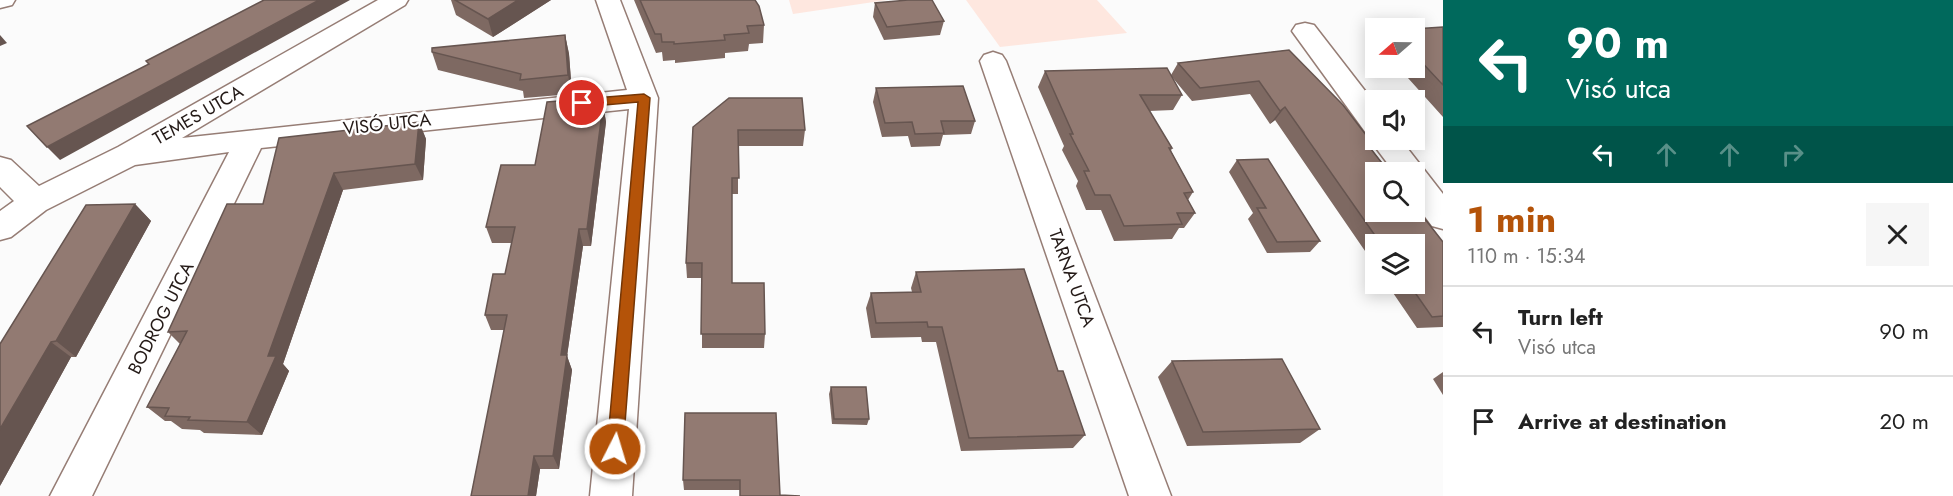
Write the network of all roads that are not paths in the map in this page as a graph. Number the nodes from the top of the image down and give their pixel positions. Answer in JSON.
{"nodes":[{"id":1,"x":396,"y":0,"type":"edge"},
{"id":2,"x":608,"y":0,"type":"edge"},
{"id":3,"x":1305,"y":31,"type":"dead end"},
{"id":4,"x":993,"y":60,"type":"dead end"},
{"id":5,"x":644,"y":98,"type":"junction"},
{"id":6,"x":1365,"y":111,"type":"edge"},
{"id":7,"x":251,"y":139,"type":"junction"},
{"id":8,"x":1393,"y":150,"type":"edge"},
{"id":9,"x":129,"y":155,"type":"junction"},
{"id":10,"x":1402,"y":162,"type":"edge"},
{"id":11,"x":0,"y":168,"type":"edge"},
{"id":12,"x":1425,"y":193,"type":"edge"},
{"id":13,"x":35,"y":202,"type":"junction"},
{"id":14,"x":1443,"y":217,"type":"edge"},
{"id":15,"x":0,"y":228,"type":"edge"},
{"id":16,"x":71,"y":496,"type":"edge"},
{"id":17,"x":611,"y":496,"type":"edge"},
{"id":18,"x":1150,"y":496,"type":"edge"}],
"edges":[{"from":1,"to":9,"type":"street","name":"TEMES UTCA"},
{"from":2,"to":5,"type":"street"},
{"from":3,"to":6,"type":"street"},
{"from":4,"to":18,"type":"street","name":"TARNA UTCA"},
{"from":5,"to":7,"type":"street","name":"VISÓ UTCA"},
{"from":5,"to":17,"type":"street"},
{"from":7,"to":9,"type":"street","name":"VISÓ UTCA"},
{"from":7,"to":16,"type":"street","name":"BODROG UTCA"},
{"from":8,"to":10,"type":"street"},
{"from":9,"to":13,"type":"street","name":"TEMES UTCA"},
{"from":11,"to":13,"type":"street"},
{"from":12,"to":14,"type":"street"},
{"from":13,"to":15,"type":"street","name":"TEMES UTCA"}]}
